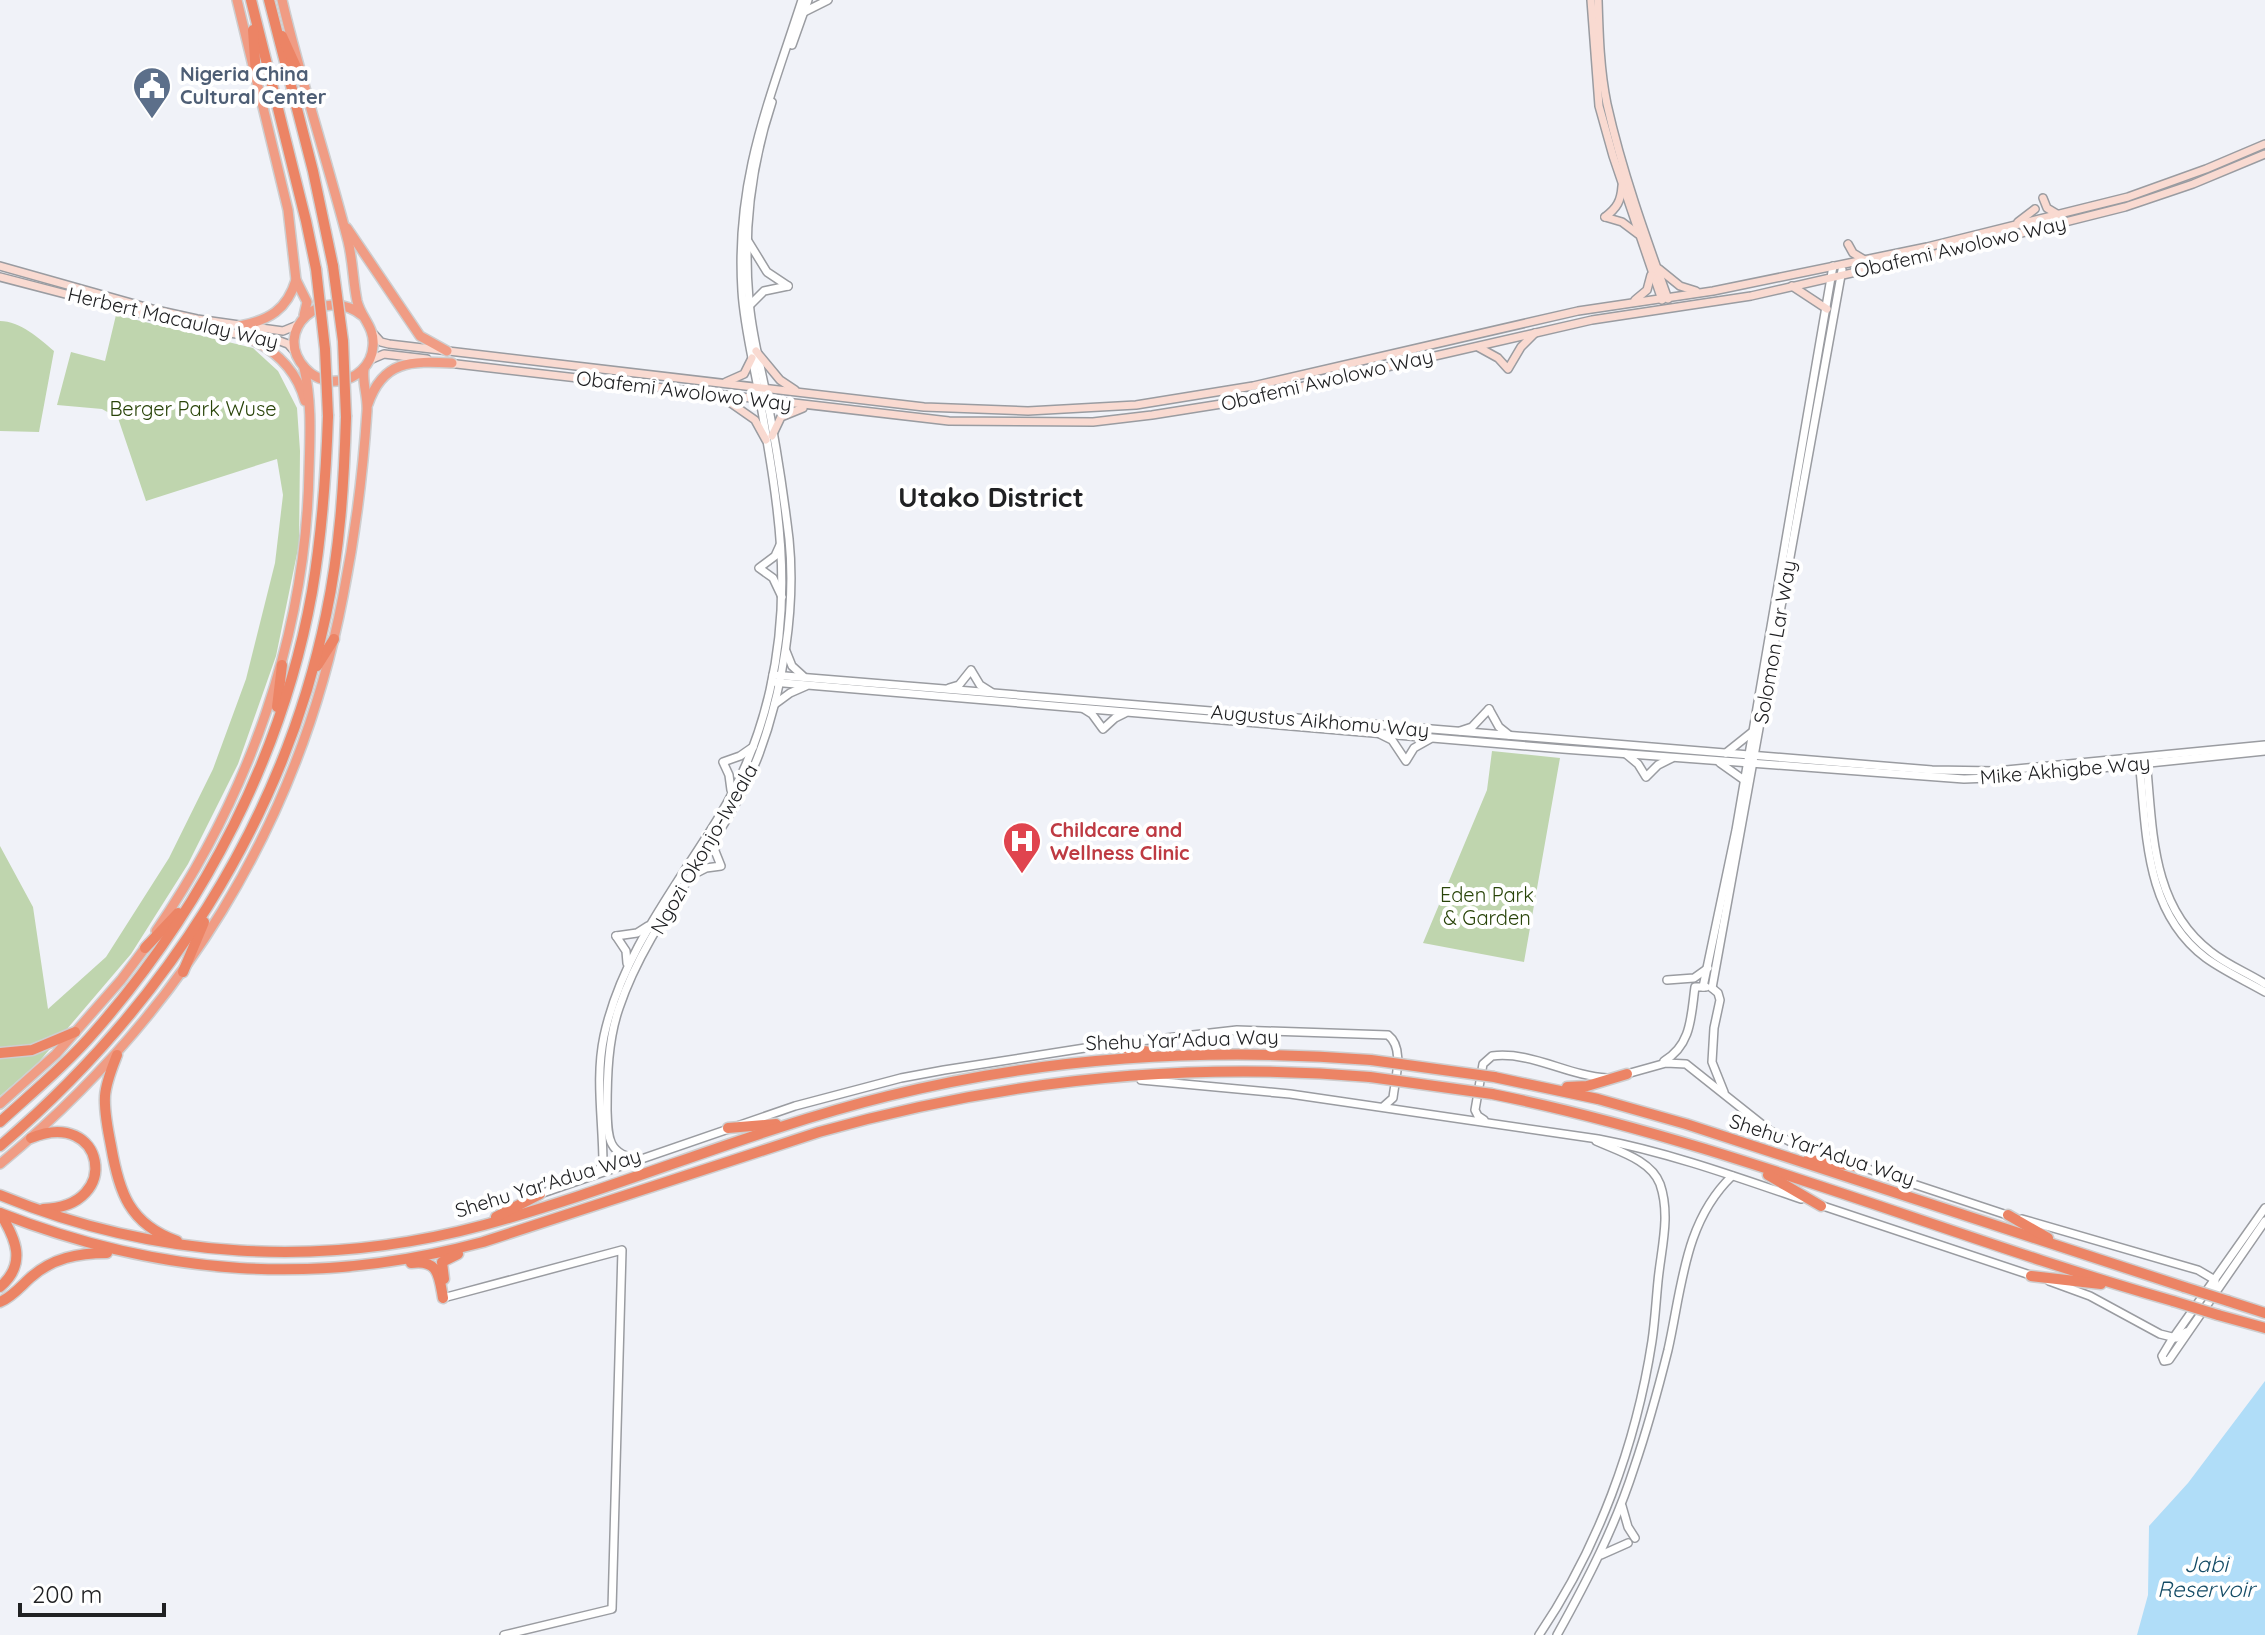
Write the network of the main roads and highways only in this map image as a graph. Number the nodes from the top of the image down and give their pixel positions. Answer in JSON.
{"nodes":[{"id":1,"x":237,"y":0,"type":"edge"},
{"id":2,"x":251,"y":0,"type":"edge"},
{"id":3,"x":282,"y":0,"type":"edge"},
{"id":4,"x":1591,"y":0,"type":"edge"},
{"id":5,"x":1598,"y":0,"type":"edge"},
{"id":6,"x":270,"y":5,"type":"edge"},
{"id":7,"x":256,"y":75,"type":"junction"},
{"id":8,"x":301,"y":78,"type":"junction"},
{"id":9,"x":2265,"y":144,"type":"edge"},
{"id":10,"x":2265,"y":154,"type":"edge"},
{"id":11,"x":1622,"y":183,"type":"junction"},
{"id":12,"x":2043,"y":198,"type":"dead end"},
{"id":13,"x":2035,"y":209,"type":"dead end"},
{"id":14,"x":339,"y":211,"type":"junction"},
{"id":15,"x":2063,"y":214,"type":"junction"},
{"id":16,"x":2003,"y":229,"type":"junction"},
{"id":17,"x":1640,"y":236,"type":"junction"},
{"id":18,"x":1848,"y":244,"type":"dead end"},
{"id":19,"x":1865,"y":259,"type":"junction"},
{"id":20,"x":0,"y":266,"type":"edge"},
{"id":21,"x":1654,"y":268,"type":"junction"},
{"id":22,"x":0,"y":277,"type":"edge"},
{"id":23,"x":296,"y":280,"type":"junction"},
{"id":24,"x":1792,"y":286,"type":"junction"},
{"id":25,"x":1702,"y":293,"type":"junction"},
{"id":26,"x":1664,"y":298,"type":"junction"},
{"id":27,"x":1632,"y":302,"type":"junction"},
{"id":28,"x":1668,"y":309,"type":"junction"},
{"id":29,"x":1827,"y":309,"type":"road end"},
{"id":30,"x":363,"y":316,"type":"junction"},
{"id":31,"x":302,"y":321,"type":"junction"},
{"id":32,"x":240,"y":330,"type":"junction"},
{"id":33,"x":372,"y":332,"type":"junction"},
{"id":34,"x":1535,"y":333,"type":"junction"},
{"id":35,"x":1475,"y":347,"type":"junction"},
{"id":36,"x":447,"y":351,"type":"junction"},
{"id":37,"x":296,"y":353,"type":"junction"},
{"id":38,"x":452,"y":363,"type":"junction"},
{"id":39,"x":366,"y":365,"type":"junction"},
{"id":40,"x":304,"y":368,"type":"junction"},
{"id":41,"x":722,"y":383,"type":"junction"},
{"id":42,"x":800,"y":393,"type":"junction"},
{"id":43,"x":716,"y":395,"type":"junction"},
{"id":44,"x":810,"y":406,"type":"junction"},
{"id":45,"x":367,"y":408,"type":"junction"},
{"id":46,"x":309,"y":419,"type":"junction"},
{"id":47,"x":334,"y":639,"type":"junction"},
{"id":48,"x":282,"y":665,"type":"junction"},
{"id":49,"x":311,"y":674,"type":"junction"},
{"id":50,"x":275,"y":727,"type":"junction"},
{"id":51,"x":196,"y":895,"type":"junction"},
{"id":52,"x":214,"y":897,"type":"junction"},
{"id":53,"x":145,"y":948,"type":"junction"},
{"id":54,"x":183,"y":972,"type":"junction"},
{"id":55,"x":75,"y":1032,"type":"junction"},
{"id":56,"x":1104,"y":1045,"type":"road end"},
{"id":57,"x":0,"y":1053,"type":"edge"},
{"id":58,"x":117,"y":1055,"type":"junction"},
{"id":59,"x":1180,"y":1055,"type":"junction"},
{"id":60,"x":1627,"y":1074,"type":"road end"},
{"id":61,"x":1096,"y":1077,"type":"junction"},
{"id":62,"x":1141,"y":1080,"type":"road end"},
{"id":63,"x":1522,"y":1082,"type":"junction"},
{"id":64,"x":0,"y":1104,"type":"edge"},
{"id":65,"x":806,"y":1120,"type":"junction"},
{"id":66,"x":0,"y":1122,"type":"edge"},
{"id":67,"x":728,"y":1128,"type":"road end"},
{"id":68,"x":31,"y":1138,"type":"junction"},
{"id":69,"x":0,"y":1146,"type":"edge"},
{"id":70,"x":1767,"y":1151,"type":"junction"},
{"id":71,"x":0,"y":1164,"type":"edge"},
{"id":72,"x":1749,"y":1164,"type":"junction"},
{"id":73,"x":1862,"y":1167,"type":"road end"},
{"id":74,"x":540,"y":1194,"type":"road end"},
{"id":75,"x":0,"y":1195,"type":"edge"},
{"id":76,"x":1821,"y":1206,"type":"road end"},
{"id":77,"x":34,"y":1209,"type":"junction"},
{"id":78,"x":0,"y":1213,"type":"edge"},
{"id":79,"x":2008,"y":1215,"type":"road end"},
{"id":80,"x":481,"y":1226,"type":"junction"},
{"id":81,"x":497,"y":1238,"type":"junction"},
{"id":82,"x":198,"y":1248,"type":"junction"},
{"id":83,"x":125,"y":1254,"type":"junction"},
{"id":84,"x":2098,"y":1259,"type":"junction"},
{"id":85,"x":358,"y":1265,"type":"junction"},
{"id":86,"x":2031,"y":1276,"type":"road end"},
{"id":87,"x":0,"y":1287,"type":"edge"},
{"id":88,"x":2146,"y":1293,"type":"junction"},
{"id":89,"x":0,"y":1302,"type":"edge"},
{"id":90,"x":2265,"y":1313,"type":"edge"},
{"id":91,"x":2265,"y":1328,"type":"edge"}],
"edges":[{"from":1,"to":7,"type":"highway"},
{"from":2,"to":7,"type":"highway"},
{"from":2,"to":50,"type":"highway","bridge":true},
{"from":3,"to":8,"type":"highway"},
{"from":4,"to":11,"type":"main road"},
{"from":5,"to":21,"type":"main road"},
{"from":6,"to":8,"type":"highway"},
{"from":6,"to":49,"type":"highway","bridge":true},
{"from":7,"to":23,"type":"highway"},
{"from":8,"to":14,"type":"highway"},
{"from":9,"to":15,"type":"main road","name":"Obafemi Awolowo Way"},
{"from":10,"to":24,"type":"main road","name":"Obafemi Awolowo Way"},
{"from":11,"to":17,"type":"main road"},
{"from":11,"to":17,"type":"main road"},
{"from":12,"to":15,"type":"main road"},
{"from":13,"to":16,"type":"main road"},
{"from":14,"to":30,"type":"highway"},
{"from":14,"to":36,"type":"highway"},
{"from":15,"to":16,"type":"main road","name":"Obafemi Awolowo Way"},
{"from":16,"to":19,"type":"main road","name":"Obafemi Awolowo Way"},
{"from":17,"to":21,"type":"main road"},
{"from":18,"to":19,"type":"main road"},
{"from":19,"to":25,"type":"main road","name":"Obafemi Awolowo Way"},
{"from":20,"to":32,"type":"main road","name":"Herbert Macaulay Way"},
{"from":21,"to":25,"type":"main road"},
{"from":21,"to":26,"type":"main road"},
{"from":21,"to":27,"type":"main road"},
{"from":22,"to":32,"type":"main road","name":"Herbert Macaulay Way"},
{"from":23,"to":31,"type":"highway"},
{"from":23,"to":32,"type":"highway"},
{"from":24,"to":28,"type":"main road","name":"Obafemi Awolowo Way"},
{"from":24,"to":29,"type":"main road"},
{"from":25,"to":26,"type":"main road","name":"Obafemi Awolowo Way"},
{"from":26,"to":27,"type":"main road","name":"Obafemi Awolowo Way"},
{"from":26,"to":28,"type":"main road"},
{"from":27,"to":42,"type":"main road","name":"Obafemi Awolowo Way"},
{"from":28,"to":34,"type":"main road","name":"Obafemi Awolowo Way"},
{"from":30,"to":31,"type":"highway"},
{"from":30,"to":33,"type":"highway"},
{"from":31,"to":32,"type":"main road","name":"Herbert Macaulay Way"},
{"from":31,"to":37,"type":"highway"},
{"from":32,"to":37,"type":"main road","name":"Herbert Macaulay Way"},
{"from":32,"to":46,"type":"highway"},
{"from":33,"to":36,"type":"main road","name":"Obafemi Awolowo Way"},
{"from":33,"to":39,"type":"highway"},
{"from":34,"to":35,"type":"main road","name":"Obafemi Awolowo Way"},
{"from":34,"to":35,"type":"main road"},
{"from":35,"to":44,"type":"main road","name":"Obafemi Awolowo Way"},
{"from":36,"to":41,"type":"main road","name":"Obafemi Awolowo Way"},
{"from":37,"to":40,"type":"highway"},
{"from":38,"to":39,"type":"main road","name":"Obafemi Awolowo Way"},
{"from":38,"to":43,"type":"main road","name":"Obafemi Awolowo Way"},
{"from":38,"to":45,"type":"highway"},
{"from":39,"to":40,"type":"highway"},
{"from":39,"to":45,"type":"highway"},
{"from":40,"to":46,"type":"highway"},
{"from":41,"to":42,"type":"main road","name":"Obafemi Awolowo Way"},
{"from":41,"to":42,"type":"main road"},
{"from":43,"to":44,"type":"main road","name":"Obafemi Awolowo Way"},
{"from":43,"to":44,"type":"main road"},
{"from":45,"to":47,"type":"highway"},
{"from":46,"to":48,"type":"highway"},
{"from":47,"to":49,"type":"highway"},
{"from":47,"to":54,"type":"highway"},
{"from":48,"to":50,"type":"highway"},
{"from":48,"to":53,"type":"highway"},
{"from":49,"to":52,"type":"highway"},
{"from":50,"to":51,"type":"highway"},
{"from":51,"to":53,"type":"highway"},
{"from":51,"to":66,"type":"highway"},
{"from":52,"to":54,"type":"highway"},
{"from":52,"to":69,"type":"highway"},
{"from":53,"to":55,"type":"highway"},
{"from":54,"to":58,"type":"highway"},
{"from":55,"to":57,"type":"highway"},
{"from":55,"to":64,"type":"highway"},
{"from":56,"to":59,"type":"highway"},
{"from":58,"to":68,"type":"highway"},
{"from":58,"to":82,"type":"highway"},
{"from":59,"to":63,"type":"highway","name":"Shehu Yar'Adua Way","bridge":true},
{"from":59,"to":65,"type":"highway","name":"Shehu Yar'Adua Way"},
{"from":60,"to":63,"type":"highway"},
{"from":61,"to":62,"type":"highway"},
{"from":61,"to":72,"type":"highway","name":"Shehu Yar'Adua Way","bridge":true},
{"from":61,"to":81,"type":"highway","name":"Shehu Yar'Adua Way"},
{"from":63,"to":70,"type":"highway","name":"Shehu Yar'Adua Way"},
{"from":65,"to":67,"type":"highway"},
{"from":65,"to":80,"type":"highway","name":"Shehu Yar'Adua Way"},
{"from":68,"to":71,"type":"highway"},
{"from":68,"to":77,"type":"highway"},
{"from":70,"to":73,"type":"highway"},
{"from":70,"to":84,"type":"highway","name":"Shehu Yar'Adua Way"},
{"from":72,"to":76,"type":"highway"},
{"from":72,"to":88,"type":"highway","name":"Shehu Yar'Adua Way"},
{"from":74,"to":80,"type":"highway"},
{"from":75,"to":77,"type":"highway","name":"Shehu Yar'Adua Way"},
{"from":77,"to":82,"type":"highway","name":"Shehu Yar'Adua Way"},
{"from":78,"to":83,"type":"highway","name":"Shehu Yar'Adua Way"},
{"from":78,"to":87,"type":"highway"},
{"from":79,"to":84,"type":"highway"},
{"from":80,"to":82,"type":"highway","name":"Shehu Yar'Adua Way"},
{"from":81,"to":85,"type":"highway","name":"Shehu Yar'Adua Way"},
{"from":81,"to":85,"type":"highway"},
{"from":83,"to":85,"type":"highway","name":"Shehu Yar'Adua Way"},
{"from":83,"to":89,"type":"highway"},
{"from":84,"to":90,"type":"highway","name":"Shehu Yar'Adua Way","bridge":true},
{"from":86,"to":88,"type":"highway"},
{"from":88,"to":91,"type":"highway","name":"Shehu Yar'Adua Way","bridge":true}]}
